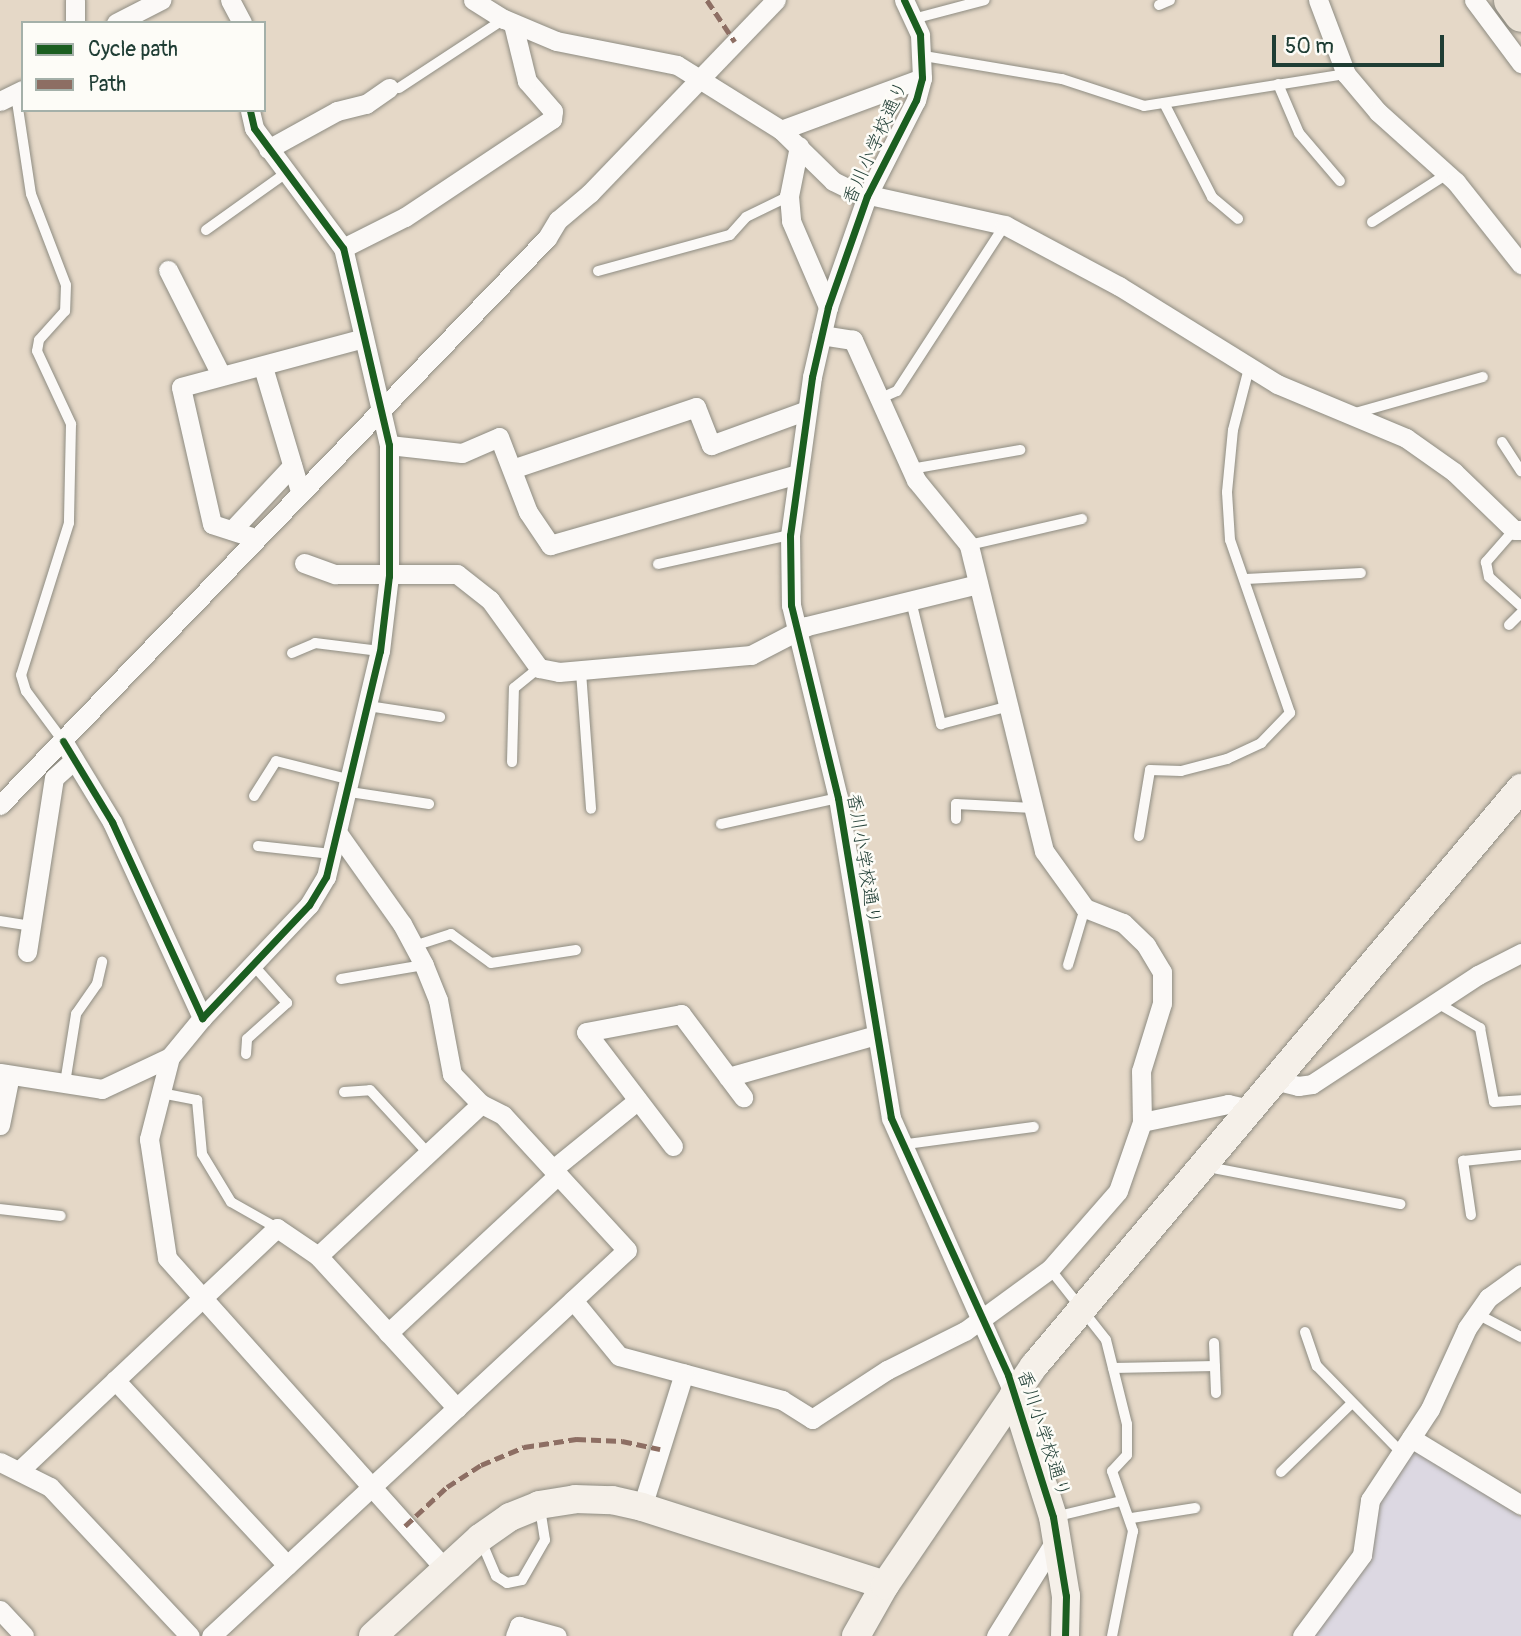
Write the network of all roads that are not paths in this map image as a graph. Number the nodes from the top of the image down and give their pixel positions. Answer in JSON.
{"nodes":[{"id":1,"x":75,"y":0,"type":"edge"},
{"id":2,"x":161,"y":0,"type":"edge"},
{"id":3,"x":230,"y":0,"type":"edge"},
{"id":4,"x":473,"y":0,"type":"edge"},
{"id":5,"x":776,"y":0,"type":"edge"},
{"id":6,"x":904,"y":0,"type":"edge"},
{"id":7,"x":985,"y":0,"type":"edge"},
{"id":8,"x":1170,"y":0,"type":"edge"},
{"id":9,"x":1474,"y":0,"type":"edge"},
{"id":10,"x":1511,"y":0,"type":"edge"},
{"id":11,"x":1319,"y":1,"type":"edge"},
{"id":12,"x":1159,"y":5,"type":"dead end"},
{"id":13,"x":1521,"y":14,"type":"edge"},
{"id":14,"x":913,"y":19,"type":"junction"},
{"id":15,"x":75,"y":21,"type":"edge"},
{"id":16,"x":120,"y":21,"type":"edge"},
{"id":17,"x":241,"y":21,"type":"edge"},
{"id":18,"x":508,"y":21,"type":"junction"},
{"id":19,"x":924,"y":56,"type":"junction"},
{"id":20,"x":1521,"y":63,"type":"edge"},
{"id":21,"x":1346,"y":74,"type":"junction"},
{"id":22,"x":922,"y":78,"type":"junction"},
{"id":23,"x":700,"y":79,"type":"junction"},
{"id":24,"x":1278,"y":84,"type":"junction"},
{"id":25,"x":394,"y":88,"type":"joint"},
{"id":26,"x":13,"y":95,"type":"edge"},
{"id":27,"x":1164,"y":103,"type":"junction"},
{"id":28,"x":250,"y":112,"type":"edge"},
{"id":29,"x":781,"y":130,"type":"junction"},
{"id":30,"x":799,"y":146,"type":"junction"},
{"id":31,"x":268,"y":149,"type":"junction"},
{"id":32,"x":286,"y":173,"type":"junction"},
{"id":33,"x":1447,"y":174,"type":"junction"},
{"id":34,"x":1340,"y":181,"type":"dead end"},
{"id":35,"x":789,"y":196,"type":"junction"},
{"id":36,"x":867,"y":196,"type":"junction"},
{"id":37,"x":1238,"y":219,"type":"dead end"},
{"id":38,"x":1372,"y":222,"type":"dead end"},
{"id":39,"x":1005,"y":225,"type":"junction"},
{"id":40,"x":206,"y":230,"type":"dead end"},
{"id":41,"x":343,"y":248,"type":"junction"},
{"id":42,"x":1521,"y":264,"type":"edge"},
{"id":43,"x":168,"y":270,"type":"dead end"},
{"id":44,"x":598,"y":271,"type":"dead end"},
{"id":45,"x":828,"y":307,"type":"junction"},
{"id":46,"x":821,"y":335,"type":"junction"},
{"id":47,"x":364,"y":338,"type":"junction"},
{"id":48,"x":263,"y":367,"type":"junction"},
{"id":49,"x":1249,"y":368,"type":"junction"},
{"id":50,"x":221,"y":375,"type":"junction"},
{"id":51,"x":1483,"y":377,"type":"dead end"},
{"id":52,"x":881,"y":398,"type":"junction"},
{"id":53,"x":383,"y":408,"type":"junction"},
{"id":54,"x":807,"y":410,"type":"junction"},
{"id":55,"x":1348,"y":415,"type":"junction"},
{"id":56,"x":1502,"y":442,"type":"dead end"},
{"id":57,"x":389,"y":445,"type":"junction"},
{"id":58,"x":1020,"y":450,"type":"dead end"},
{"id":59,"x":292,"y":466,"type":"junction"},
{"id":60,"x":512,"y":468,"type":"junction"},
{"id":61,"x":910,"y":469,"type":"junction"},
{"id":62,"x":1521,"y":471,"type":"edge"},
{"id":63,"x":798,"y":474,"type":"junction"},
{"id":64,"x":300,"y":491,"type":"junction"},
{"id":65,"x":1082,"y":519,"type":"dead end"},
{"id":66,"x":232,"y":530,"type":"junction"},
{"id":67,"x":1518,"y":530,"type":"edge"},
{"id":68,"x":790,"y":535,"type":"junction"},
{"id":69,"x":255,"y":538,"type":"junction"},
{"id":70,"x":969,"y":545,"type":"junction"},
{"id":71,"x":304,"y":563,"type":"dead end"},
{"id":72,"x":657,"y":564,"type":"dead end"},
{"id":73,"x":1361,"y":573,"type":"dead end"},
{"id":74,"x":390,"y":576,"type":"junction"},
{"id":75,"x":1246,"y":579,"type":"junction"},
{"id":76,"x":978,"y":584,"type":"junction"},
{"id":77,"x":911,"y":601,"type":"junction"},
{"id":78,"x":1521,"y":606,"type":"edge"},
{"id":79,"x":1521,"y":613,"type":"edge"},
{"id":80,"x":1509,"y":625,"type":"dead end"},
{"id":81,"x":794,"y":635,"type":"junction"},
{"id":82,"x":380,"y":651,"type":"junction"},
{"id":83,"x":292,"y":653,"type":"dead end"},
{"id":84,"x":539,"y":668,"type":"junction"},
{"id":85,"x":581,"y":672,"type":"junction"},
{"id":86,"x":369,"y":706,"type":"junction"},
{"id":87,"x":1006,"y":707,"type":"junction"},
{"id":88,"x":440,"y":717,"type":"dead end"},
{"id":89,"x":63,"y":741,"type":"junction"},
{"id":90,"x":74,"y":760,"type":"junction"},
{"id":91,"x":512,"y":762,"type":"dead end"},
{"id":92,"x":351,"y":786,"type":"junction"},
{"id":93,"x":1521,"y":788,"type":"edge"},
{"id":94,"x":254,"y":796,"type":"dead end"},
{"id":95,"x":838,"y":798,"type":"junction"},
{"id":96,"x":429,"y":804,"type":"dead end"},
{"id":97,"x":0,"y":805,"type":"edge"},
{"id":98,"x":1033,"y":808,"type":"junction"},
{"id":99,"x":591,"y":809,"type":"dead end"},
{"id":100,"x":956,"y":819,"type":"dead end"},
{"id":101,"x":721,"y":824,"type":"dead end"},
{"id":102,"x":339,"y":835,"type":"junction"},
{"id":103,"x":1139,"y":836,"type":"dead end"},
{"id":104,"x":258,"y":846,"type":"dead end"},
{"id":105,"x":333,"y":854,"type":"junction"},
{"id":106,"x":1085,"y":908,"type":"junction"},
{"id":107,"x":0,"y":921,"type":"edge"},
{"id":108,"x":31,"y":926,"type":"junction"},
{"id":109,"x":414,"y":946,"type":"junction"},
{"id":110,"x":576,"y":950,"type":"dead end"},
{"id":111,"x":27,"y":952,"type":"dead end"},
{"id":112,"x":1521,"y":953,"type":"edge"},
{"id":113,"x":102,"y":962,"type":"dead end"},
{"id":114,"x":424,"y":965,"type":"junction"},
{"id":115,"x":1068,"y":965,"type":"dead end"},
{"id":116,"x":254,"y":966,"type":"junction"},
{"id":117,"x":341,"y":979,"type":"dead end"},
{"id":118,"x":1438,"y":1004,"type":"junction"},
{"id":119,"x":202,"y":1018,"type":"junction"},
{"id":120,"x":876,"y":1035,"type":"junction"},
{"id":121,"x":246,"y":1054,"type":"dead end"},
{"id":122,"x":170,"y":1057,"type":"junction"},
{"id":123,"x":5,"y":1074,"type":"edge"},
{"id":124,"x":728,"y":1077,"type":"junction"},
{"id":125,"x":1275,"y":1080,"type":"junction"},
{"id":126,"x":65,"y":1083,"type":"junction"},
{"id":127,"x":344,"y":1092,"type":"dead end"},
{"id":128,"x":161,"y":1093,"type":"junction"},
{"id":129,"x":743,"y":1097,"type":"dead end"},
{"id":130,"x":638,"y":1100,"type":"junction"},
{"id":131,"x":1521,"y":1100,"type":"edge"},
{"id":132,"x":481,"y":1104,"type":"junction"},
{"id":133,"x":1249,"y":1109,"type":"junction"},
{"id":134,"x":1142,"y":1122,"type":"junction"},
{"id":135,"x":0,"y":1125,"type":"edge"},
{"id":136,"x":1034,"y":1127,"type":"dead end"},
{"id":137,"x":900,"y":1145,"type":"junction"},
{"id":138,"x":673,"y":1146,"type":"dead end"},
{"id":139,"x":428,"y":1153,"type":"junction"},
{"id":140,"x":1521,"y":1155,"type":"edge"},
{"id":141,"x":1202,"y":1166,"type":"junction"},
{"id":142,"x":556,"y":1172,"type":"junction"},
{"id":143,"x":1400,"y":1204,"type":"dead end"},
{"id":144,"x":0,"y":1209,"type":"edge"},
{"id":145,"x":1471,"y":1215,"type":"dead end"},
{"id":146,"x":61,"y":1216,"type":"dead end"},
{"id":147,"x":277,"y":1228,"type":"junction"},
{"id":148,"x":318,"y":1256,"type":"junction"},
{"id":149,"x":1050,"y":1269,"type":"junction"},
{"id":150,"x":1521,"y":1274,"type":"edge"},
{"id":151,"x":202,"y":1299,"type":"junction"},
{"id":152,"x":573,"y":1300,"type":"junction"},
{"id":153,"x":1081,"y":1310,"type":"junction"},
{"id":154,"x":1477,"y":1314,"type":"junction"},
{"id":155,"x":984,"y":1318,"type":"junction"},
{"id":156,"x":388,"y":1332,"type":"junction"},
{"id":157,"x":1305,"y":1332,"type":"dead end"},
{"id":158,"x":1521,"y":1337,"type":"edge"},
{"id":159,"x":1214,"y":1343,"type":"dead end"},
{"id":160,"x":1215,"y":1366,"type":"junction"},
{"id":161,"x":1113,"y":1368,"type":"junction"},
{"id":162,"x":684,"y":1373,"type":"junction"},
{"id":163,"x":115,"y":1380,"type":"junction"},
{"id":164,"x":1216,"y":1393,"type":"dead end"},
{"id":165,"x":1014,"y":1394,"type":"junction"},
{"id":166,"x":1352,"y":1403,"type":"junction"},
{"id":167,"x":457,"y":1408,"type":"junction"},
{"id":168,"x":1405,"y":1444,"type":"junction"},
{"id":169,"x":0,"y":1462,"type":"edge"},
{"id":170,"x":20,"y":1470,"type":"junction"},
{"id":171,"x":1281,"y":1472,"type":"dead end"},
{"id":172,"x":371,"y":1487,"type":"junction"},
{"id":173,"x":1121,"y":1501,"type":"junction"},
{"id":174,"x":539,"y":1505,"type":"junction"},
{"id":175,"x":1521,"y":1505,"type":"edge"},
{"id":176,"x":642,"y":1507,"type":"junction"},
{"id":177,"x":1195,"y":1508,"type":"dead end"},
{"id":178,"x":1132,"y":1518,"type":"junction"},
{"id":179,"x":1055,"y":1528,"type":"junction"},
{"id":180,"x":480,"y":1538,"type":"junction"},
{"id":181,"x":287,"y":1565,"type":"junction"},
{"id":182,"x":445,"y":1569,"type":"junction"},
{"id":183,"x":885,"y":1585,"type":"junction"},
{"id":184,"x":0,"y":1610,"type":"edge"},
{"id":185,"x":24,"y":1636,"type":"edge"},
{"id":186,"x":190,"y":1636,"type":"edge"},
{"id":187,"x":211,"y":1636,"type":"edge"},
{"id":188,"x":373,"y":1636,"type":"edge"},
{"id":189,"x":515,"y":1636,"type":"edge"},
{"id":190,"x":557,"y":1636,"type":"edge"},
{"id":191,"x":856,"y":1636,"type":"edge"},
{"id":192,"x":996,"y":1636,"type":"edge"},
{"id":193,"x":1065,"y":1636,"type":"edge"},
{"id":194,"x":1112,"y":1636,"type":"edge"},
{"id":195,"x":1302,"y":1636,"type":"edge"}],
"edges":[{"from":1,"to":15,"type":"street"},
{"from":2,"to":16,"type":"street"},
{"from":3,"to":17,"type":"street"},
{"from":4,"to":18,"type":"street"},
{"from":5,"to":23,"type":"street"},
{"from":6,"to":14,"type":"street","name":"香川小学校通り"},
{"from":7,"to":14,"type":"lane"},
{"from":8,"to":12,"type":"lane"},
{"from":9,"to":20,"type":"street"},
{"from":10,"to":13,"type":"highway"},
{"from":11,"to":21,"type":"street"},
{"from":14,"to":19,"type":"street","name":"香川小学校通り"},
{"from":18,"to":23,"type":"street"},
{"from":18,"to":25,"type":"lane"},
{"from":18,"to":41,"type":"street"},
{"from":19,"to":22,"type":"street","name":"香川小学校通り"},
{"from":19,"to":27,"type":"lane"},
{"from":21,"to":24,"type":"lane"},
{"from":21,"to":33,"type":"street"},
{"from":22,"to":29,"type":"street"},
{"from":22,"to":36,"type":"street","name":"香川小学校通り"},
{"from":23,"to":29,"type":"street"},
{"from":23,"to":53,"type":"street"},
{"from":24,"to":27,"type":"lane"},
{"from":24,"to":34,"type":"lane"},
{"from":25,"to":31,"type":"street"},
{"from":26,"to":89,"type":"lane"},
{"from":27,"to":37,"type":"lane"},
{"from":28,"to":31,"type":"street"},
{"from":29,"to":30,"type":"street"},
{"from":30,"to":35,"type":"street"},
{"from":30,"to":36,"type":"street"},
{"from":31,"to":32,"type":"street"},
{"from":32,"to":40,"type":"lane"},
{"from":32,"to":41,"type":"street"},
{"from":33,"to":38,"type":"lane"},
{"from":33,"to":42,"type":"street"},
{"from":35,"to":44,"type":"lane"},
{"from":35,"to":45,"type":"street"},
{"from":36,"to":39,"type":"street"},
{"from":36,"to":45,"type":"street","name":"香川小学校通り"},
{"from":39,"to":49,"type":"street"},
{"from":39,"to":52,"type":"lane"},
{"from":41,"to":47,"type":"street"},
{"from":43,"to":50,"type":"street"},
{"from":45,"to":46,"type":"street","name":"香川小学校通り"},
{"from":46,"to":52,"type":"street"},
{"from":46,"to":54,"type":"street","name":"香川小学校通り"},
{"from":47,"to":48,"type":"street"},
{"from":47,"to":53,"type":"street"},
{"from":48,"to":50,"type":"street"},
{"from":48,"to":59,"type":"street"},
{"from":49,"to":55,"type":"street"},
{"from":49,"to":75,"type":"lane"},
{"from":50,"to":66,"type":"street"},
{"from":51,"to":55,"type":"lane"},
{"from":52,"to":61,"type":"street"},
{"from":53,"to":57,"type":"street"},
{"from":53,"to":64,"type":"street"},
{"from":54,"to":60,"type":"street"},
{"from":54,"to":63,"type":"street","name":"香川小学校通り"},
{"from":55,"to":67,"type":"street"},
{"from":56,"to":62,"type":"lane"},
{"from":57,"to":60,"type":"street"},
{"from":57,"to":74,"type":"street"},
{"from":58,"to":61,"type":"lane"},
{"from":59,"to":64,"type":"street"},
{"from":59,"to":66,"type":"street"},
{"from":60,"to":63,"type":"street"},
{"from":61,"to":70,"type":"street"},
{"from":63,"to":68,"type":"street","name":"香川小学校通り"},
{"from":64,"to":69,"type":"street"},
{"from":65,"to":70,"type":"lane"},
{"from":66,"to":69,"type":"street"},
{"from":67,"to":78,"type":"lane"},
{"from":68,"to":72,"type":"lane"},
{"from":68,"to":81,"type":"street","name":"香川小学校通り"},
{"from":69,"to":89,"type":"street"},
{"from":70,"to":76,"type":"street"},
{"from":71,"to":74,"type":"street"},
{"from":73,"to":75,"type":"lane"},
{"from":74,"to":82,"type":"street"},
{"from":74,"to":84,"type":"street"},
{"from":75,"to":103,"type":"lane"},
{"from":76,"to":77,"type":"street"},
{"from":76,"to":87,"type":"street"},
{"from":77,"to":81,"type":"street"},
{"from":77,"to":87,"type":"lane"},
{"from":79,"to":80,"type":"lane"},
{"from":81,"to":85,"type":"street"},
{"from":81,"to":95,"type":"street","name":"香川小学校通り"},
{"from":82,"to":83,"type":"lane"},
{"from":82,"to":86,"type":"street"},
{"from":84,"to":85,"type":"street"},
{"from":84,"to":91,"type":"lane"},
{"from":85,"to":99,"type":"lane"},
{"from":86,"to":88,"type":"lane"},
{"from":86,"to":92,"type":"street"},
{"from":87,"to":98,"type":"street"},
{"from":89,"to":90,"type":"street"},
{"from":89,"to":97,"type":"street"},
{"from":90,"to":108,"type":"street"},
{"from":90,"to":119,"type":"street"},
{"from":92,"to":94,"type":"lane"},
{"from":92,"to":96,"type":"lane"},
{"from":92,"to":102,"type":"street"},
{"from":93,"to":125,"type":"street"},
{"from":95,"to":101,"type":"lane"},
{"from":95,"to":120,"type":"street","name":"香川小学校通り"},
{"from":98,"to":100,"type":"lane"},
{"from":98,"to":106,"type":"street"},
{"from":102,"to":105,"type":"street"},
{"from":102,"to":109,"type":"street"},
{"from":104,"to":105,"type":"lane"},
{"from":105,"to":116,"type":"street"},
{"from":106,"to":115,"type":"lane"},
{"from":106,"to":134,"type":"street"},
{"from":107,"to":108,"type":"lane"},
{"from":108,"to":111,"type":"street"},
{"from":109,"to":110,"type":"lane"},
{"from":109,"to":114,"type":"street"},
{"from":112,"to":118,"type":"street"},
{"from":113,"to":126,"type":"lane"},
{"from":114,"to":117,"type":"lane"},
{"from":114,"to":132,"type":"street"},
{"from":116,"to":119,"type":"street"},
{"from":116,"to":121,"type":"lane"},
{"from":118,"to":125,"type":"street"},
{"from":118,"to":131,"type":"lane"},
{"from":119,"to":122,"type":"street"},
{"from":120,"to":124,"type":"street"},
{"from":120,"to":137,"type":"street","name":"香川小学校通り"},
{"from":122,"to":126,"type":"street"},
{"from":122,"to":128,"type":"street"},
{"from":123,"to":126,"type":"street"},
{"from":123,"to":135,"type":"street"},
{"from":124,"to":129,"type":"street"},
{"from":124,"to":130,"type":"street"},
{"from":125,"to":133,"type":"street"},
{"from":127,"to":139,"type":"lane"},
{"from":128,"to":147,"type":"lane"},
{"from":128,"to":151,"type":"street"},
{"from":130,"to":138,"type":"street"},
{"from":130,"to":142,"type":"street"},
{"from":132,"to":139,"type":"street"},
{"from":132,"to":142,"type":"street"},
{"from":133,"to":134,"type":"street"},
{"from":133,"to":141,"type":"street"},
{"from":134,"to":149,"type":"street"},
{"from":136,"to":137,"type":"lane"},
{"from":137,"to":155,"type":"street","name":"香川小学校通り"},
{"from":139,"to":148,"type":"street"},
{"from":140,"to":145,"type":"lane"},
{"from":141,"to":143,"type":"lane"},
{"from":141,"to":153,"type":"street"},
{"from":142,"to":152,"type":"street"},
{"from":142,"to":156,"type":"street"},
{"from":144,"to":146,"type":"lane"},
{"from":147,"to":148,"type":"street"},
{"from":147,"to":151,"type":"street"},
{"from":148,"to":156,"type":"street"},
{"from":149,"to":153,"type":"lane"},
{"from":149,"to":155,"type":"street"},
{"from":150,"to":154,"type":"street"},
{"from":151,"to":163,"type":"street"},
{"from":151,"to":172,"type":"street"},
{"from":152,"to":162,"type":"street"},
{"from":152,"to":167,"type":"street"},
{"from":153,"to":161,"type":"lane"},
{"from":153,"to":165,"type":"street"},
{"from":154,"to":158,"type":"lane"},
{"from":154,"to":168,"type":"street"},
{"from":155,"to":162,"type":"street"},
{"from":155,"to":165,"type":"street","name":"香川小学校通り"},
{"from":156,"to":167,"type":"street"},
{"from":157,"to":166,"type":"lane"},
{"from":159,"to":160,"type":"lane"},
{"from":160,"to":161,"type":"lane"},
{"from":160,"to":164,"type":"lane"},
{"from":161,"to":173,"type":"lane"},
{"from":162,"to":176,"type":"street"},
{"from":163,"to":170,"type":"street"},
{"from":163,"to":181,"type":"street"},
{"from":165,"to":179,"type":"street","name":"香川小学校通り"},
{"from":165,"to":183,"type":"street"},
{"from":166,"to":168,"type":"lane"},
{"from":166,"to":171,"type":"lane"},
{"from":167,"to":172,"type":"street"},
{"from":168,"to":175,"type":"street"},
{"from":168,"to":195,"type":"street"},
{"from":169,"to":170,"type":"street"},
{"from":170,"to":186,"type":"street"},
{"from":172,"to":181,"type":"street"},
{"from":172,"to":182,"type":"street"},
{"from":173,"to":178,"type":"lane"},
{"from":173,"to":179,"type":"lane"},
{"from":174,"to":176,"type":"street"},
{"from":174,"to":180,"type":"street"},
{"from":174,"to":180,"type":"lane"},
{"from":176,"to":183,"type":"street"},
{"from":177,"to":178,"type":"lane"},
{"from":178,"to":194,"type":"lane"},
{"from":179,"to":192,"type":"street"},
{"from":179,"to":193,"type":"street","name":"香川小学校通り"},
{"from":180,"to":182,"type":"street"},
{"from":181,"to":187,"type":"street"},
{"from":182,"to":188,"type":"street"},
{"from":183,"to":191,"type":"street"},
{"from":184,"to":185,"type":"street"},
{"from":189,"to":190,"type":"street"}]}
